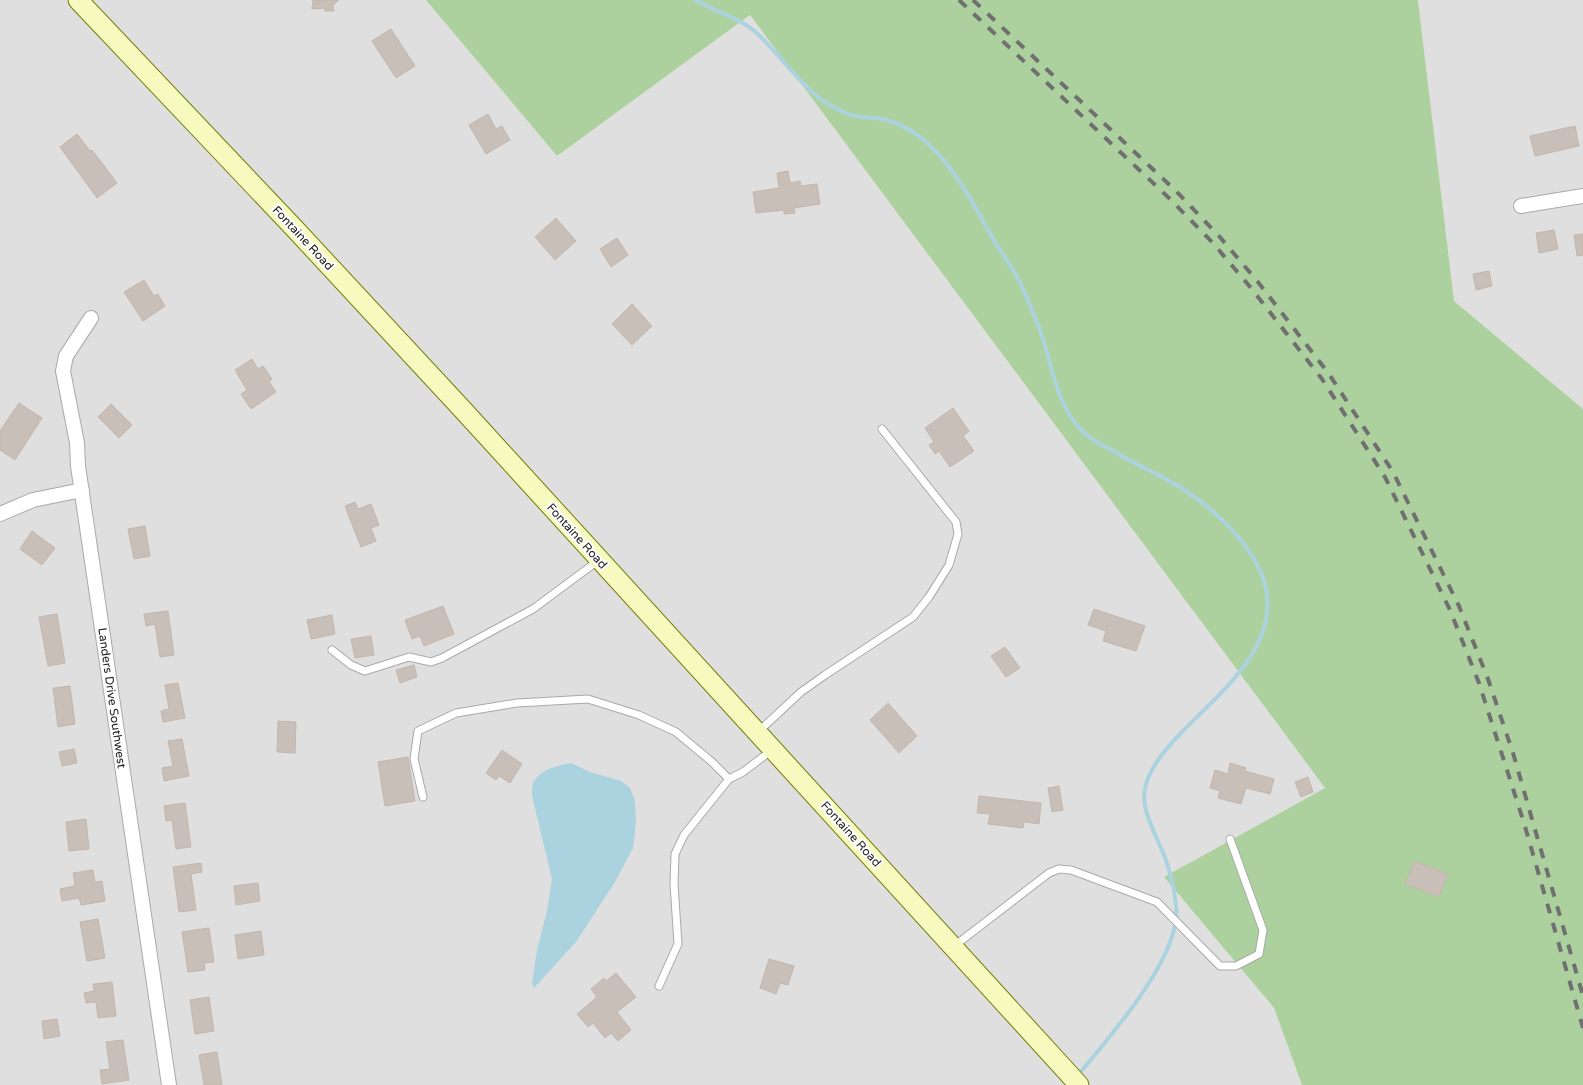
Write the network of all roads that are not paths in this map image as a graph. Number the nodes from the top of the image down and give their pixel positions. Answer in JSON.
{"nodes":[{"id":1,"x":78,"y":0,"type":"edge"},
{"id":2,"x":1583,"y":196,"type":"edge"},
{"id":3,"x":1521,"y":206,"type":"dead end"},
{"id":4,"x":91,"y":318,"type":"dead end"},
{"id":5,"x":882,"y":429,"type":"dead end"},
{"id":6,"x":82,"y":490,"type":"junction"},
{"id":7,"x":0,"y":514,"type":"edge"},
{"id":8,"x":600,"y":560,"type":"junction"},
{"id":9,"x":332,"y":650,"type":"dead end"},
{"id":10,"x":758,"y":732,"type":"junction"},
{"id":11,"x":773,"y":750,"type":"junction"},
{"id":12,"x":729,"y":780,"type":"junction"},
{"id":13,"x":422,"y":797,"type":"dead end"},
{"id":14,"x":1230,"y":838,"type":"dead end"},
{"id":15,"x":953,"y":947,"type":"junction"},
{"id":16,"x":660,"y":986,"type":"dead end"},
{"id":17,"x":1075,"y":1081,"type":"edge"},
{"id":18,"x":169,"y":1085,"type":"edge"}],
"edges":[{"from":1,"to":8,"type":"main road","name":"Fontaine Road"},
{"from":2,"to":3,"type":"street"},
{"from":4,"to":6,"type":"street","name":"Landers Drive Southwest"},
{"from":5,"to":10,"type":"lane"},
{"from":6,"to":7,"type":"street"},
{"from":6,"to":18,"type":"street","name":"Landers Drive Southwest"},
{"from":8,"to":9,"type":"lane"},
{"from":8,"to":10,"type":"main road","name":"Fontaine Road"},
{"from":10,"to":11,"type":"main road","name":"Fontaine Road"},
{"from":11,"to":12,"type":"lane"},
{"from":11,"to":15,"type":"main road","name":"Fontaine Road"},
{"from":12,"to":13,"type":"lane"},
{"from":12,"to":16,"type":"lane"},
{"from":14,"to":15,"type":"lane"},
{"from":15,"to":17,"type":"main road","name":"Fontaine Road"}]}
